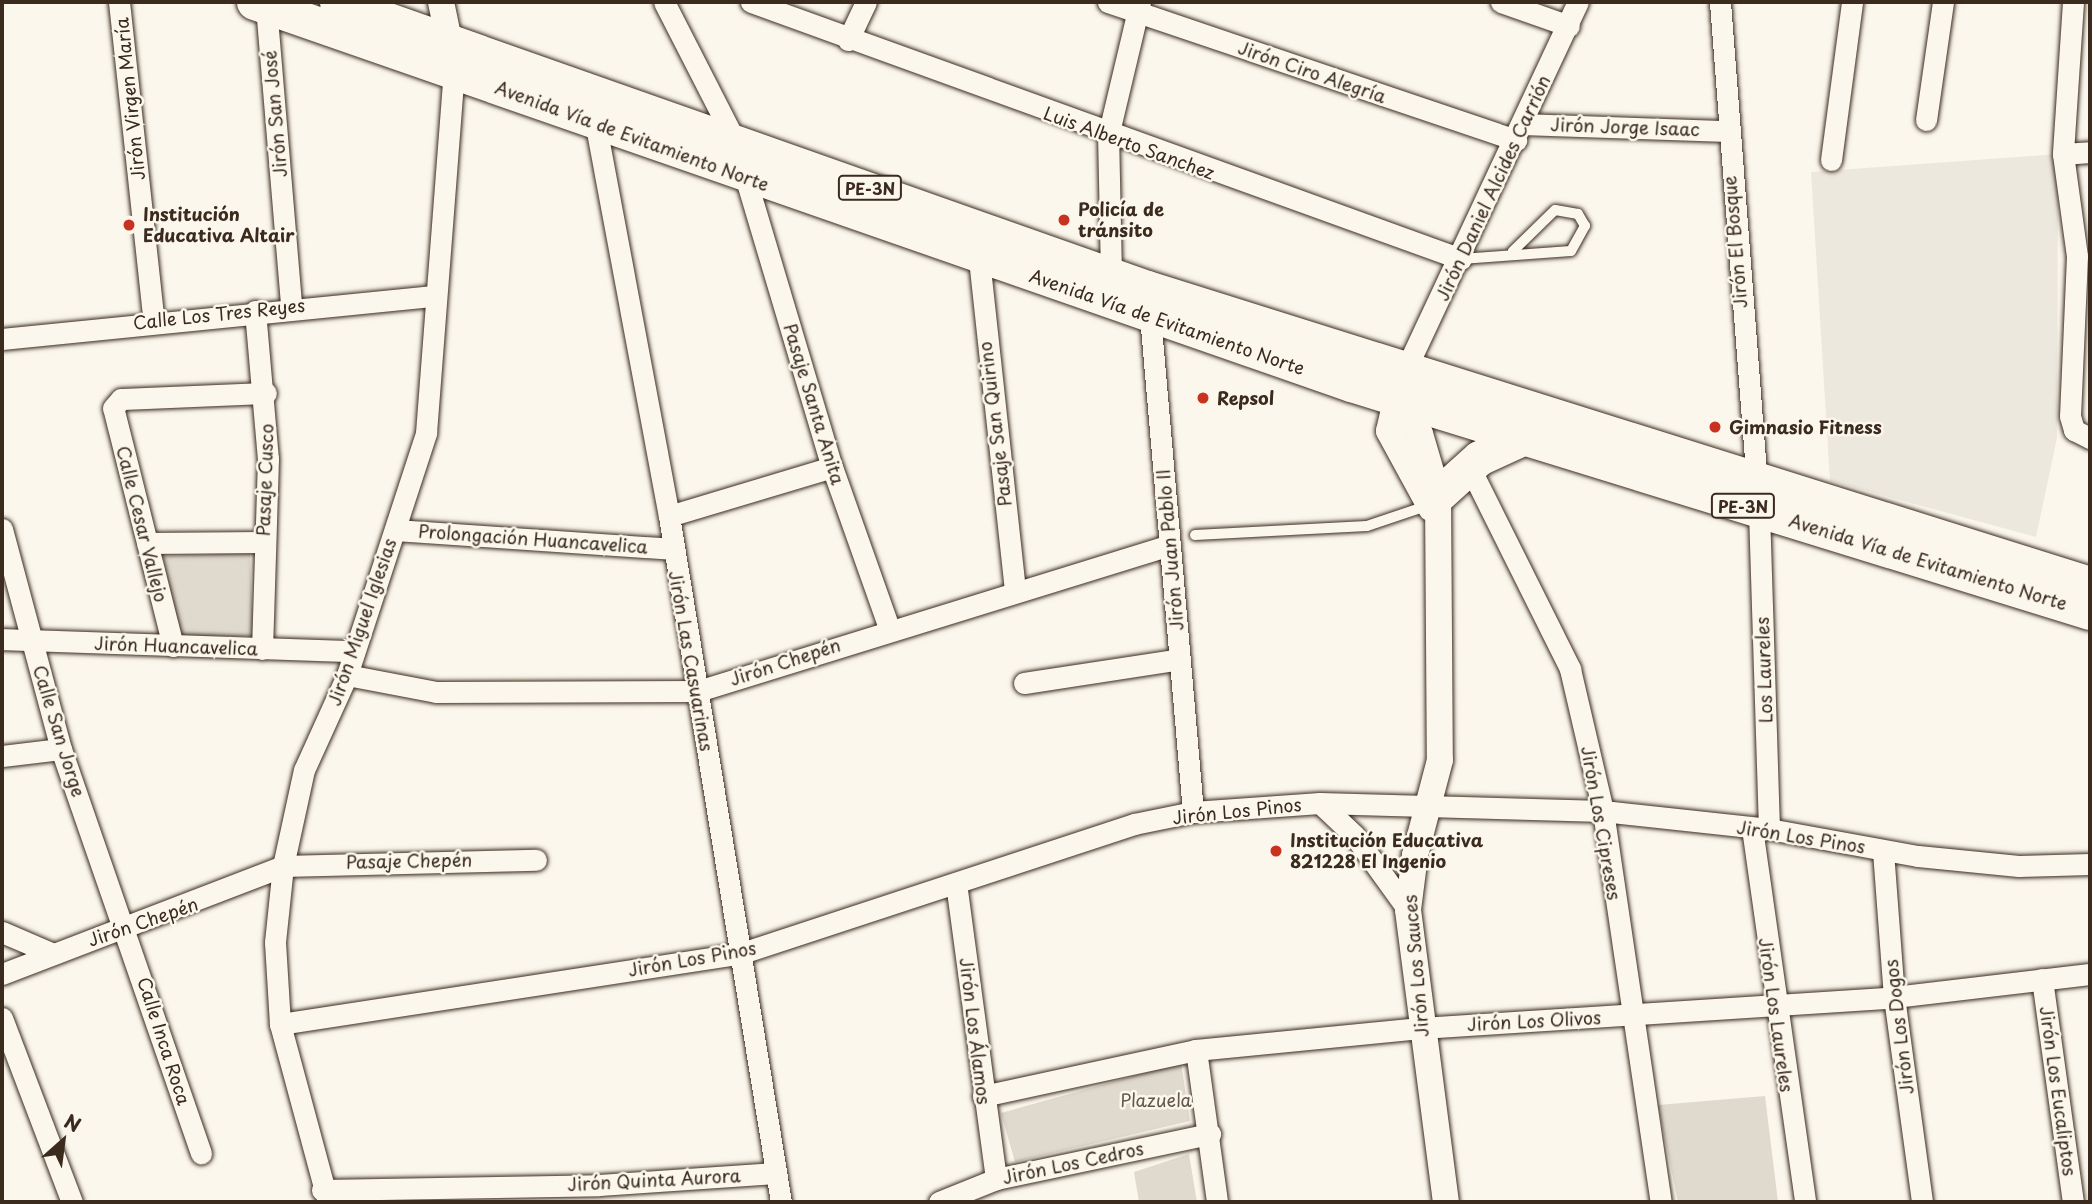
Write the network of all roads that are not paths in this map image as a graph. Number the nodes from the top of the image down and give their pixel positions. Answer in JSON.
{"nodes":[{"id":1,"x":119,"y":2,"type":"edge"},
{"id":2,"x":337,"y":2,"type":"edge"},
{"id":3,"x":441,"y":2,"type":"edge"},
{"id":4,"x":664,"y":2,"type":"edge"},
{"id":5,"x":751,"y":2,"type":"edge"},
{"id":6,"x":866,"y":2,"type":"edge"},
{"id":7,"x":1108,"y":2,"type":"edge"},
{"id":8,"x":1501,"y":2,"type":"edge"},
{"id":9,"x":1578,"y":2,"type":"edge"},
{"id":10,"x":1720,"y":2,"type":"edge"},
{"id":11,"x":1852,"y":2,"type":"edge"},
{"id":12,"x":1943,"y":2,"type":"edge"},
{"id":13,"x":2073,"y":2,"type":"edge"},
{"id":14,"x":260,"y":4,"type":"edge"},
{"id":15,"x":1138,"y":7,"type":"edge"},
{"id":16,"x":1569,"y":26,"type":"junction"},
{"id":17,"x":848,"y":40,"type":"junction"},
{"id":18,"x":452,"y":57,"type":"junction"},
{"id":19,"x":1926,"y":120,"type":"dead end"},
{"id":20,"x":595,"y":121,"type":"junction"},
{"id":21,"x":1726,"y":131,"type":"junction"},
{"id":22,"x":1520,"y":132,"type":"junction"},
{"id":23,"x":1108,"y":136,"type":"junction"},
{"id":24,"x":734,"y":139,"type":"junction"},
{"id":25,"x":2090,"y":152,"type":"edge"},
{"id":26,"x":2063,"y":154,"type":"junction"},
{"id":27,"x":1831,"y":160,"type":"dead end"},
{"id":28,"x":747,"y":177,"type":"junction"},
{"id":29,"x":1513,"y":251,"type":"junction"},
{"id":30,"x":2084,"y":255,"type":"edge"},
{"id":31,"x":979,"y":259,"type":"junction"},
{"id":32,"x":1461,"y":259,"type":"junction"},
{"id":33,"x":1111,"y":275,"type":"junction"},
{"id":34,"x":436,"y":296,"type":"junction"},
{"id":35,"x":1148,"y":301,"type":"junction"},
{"id":36,"x":291,"y":305,"type":"junction"},
{"id":37,"x":255,"y":311,"type":"junction"},
{"id":38,"x":154,"y":322,"type":"junction"},
{"id":39,"x":2,"y":338,"type":"edge"},
{"id":40,"x":1400,"y":385,"type":"junction"},
{"id":41,"x":265,"y":393,"type":"junction"},
{"id":42,"x":2082,"y":434,"type":"edge"},
{"id":43,"x":1520,"y":439,"type":"junction"},
{"id":44,"x":1469,"y":466,"type":"junction"},
{"id":45,"x":832,"y":467,"type":"junction"},
{"id":46,"x":1658,"y":467,"type":"junction"},
{"id":47,"x":1757,"y":497,"type":"junction"},
{"id":48,"x":1435,"y":507,"type":"junction"},
{"id":49,"x":669,"y":516,"type":"junction"},
{"id":50,"x":2,"y":529,"type":"edge"},
{"id":51,"x":395,"y":530,"type":"junction"},
{"id":52,"x":1195,"y":535,"type":"dead end"},
{"id":53,"x":262,"y":542,"type":"junction"},
{"id":54,"x":146,"y":543,"type":"junction"},
{"id":55,"x":1170,"y":545,"type":"junction"},
{"id":56,"x":671,"y":549,"type":"junction"},
{"id":57,"x":2090,"y":584,"type":"edge"},
{"id":58,"x":1014,"y":588,"type":"junction"},
{"id":59,"x":2090,"y":612,"type":"edge"},
{"id":60,"x":889,"y":628,"type":"junction"},
{"id":61,"x":2,"y":639,"type":"edge"},
{"id":62,"x":31,"y":639,"type":"junction"},
{"id":63,"x":173,"y":646,"type":"junction"},
{"id":64,"x":262,"y":649,"type":"junction"},
{"id":65,"x":351,"y":651,"type":"junction"},
{"id":66,"x":1180,"y":659,"type":"junction"},
{"id":67,"x":347,"y":675,"type":"junction"},
{"id":68,"x":1024,"y":683,"type":"dead end"},
{"id":69,"x":698,"y":691,"type":"junction"},
{"id":70,"x":61,"y":749,"type":"junction"},
{"id":71,"x":2,"y":756,"type":"edge"},
{"id":72,"x":1320,"y":803,"type":"junction"},
{"id":73,"x":1431,"y":807,"type":"junction"},
{"id":74,"x":1603,"y":811,"type":"junction"},
{"id":75,"x":1193,"y":813,"type":"junction"},
{"id":76,"x":1760,"y":828,"type":"junction"},
{"id":77,"x":1882,"y":851,"type":"junction"},
{"id":78,"x":536,"y":860,"type":"dead end"},
{"id":79,"x":2090,"y":864,"type":"edge"},
{"id":80,"x":283,"y":866,"type":"junction"},
{"id":81,"x":956,"y":883,"type":"junction"},
{"id":82,"x":1408,"y":910,"type":"junction"},
{"id":83,"x":127,"y":929,"type":"junction"},
{"id":84,"x":2,"y":932,"type":"edge"},
{"id":85,"x":51,"y":953,"type":"junction"},
{"id":86,"x":739,"y":954,"type":"junction"},
{"id":87,"x":2,"y":974,"type":"edge"},
{"id":88,"x":2090,"y":974,"type":"edge"},
{"id":89,"x":2042,"y":979,"type":"junction"},
{"id":90,"x":1894,"y":997,"type":"junction"},
{"id":91,"x":1773,"y":1006,"type":"junction"},
{"id":92,"x":1633,"y":1016,"type":"junction"},
{"id":93,"x":2,"y":1018,"type":"edge"},
{"id":94,"x":280,"y":1024,"type":"junction"},
{"id":95,"x":1420,"y":1028,"type":"junction"},
{"id":96,"x":1196,"y":1050,"type":"junction"},
{"id":97,"x":983,"y":1096,"type":"junction"},
{"id":98,"x":1210,"y":1133,"type":"junction"},
{"id":99,"x":201,"y":1153,"type":"dead end"},
{"id":100,"x":776,"y":1173,"type":"junction"},
{"id":101,"x":996,"y":1179,"type":"junction"},
{"id":102,"x":600,"y":1194,"type":"edge"},
{"id":103,"x":485,"y":1195,"type":"edge"},
{"id":104,"x":320,"y":1198,"type":"edge"},
{"id":105,"x":72,"y":1202,"type":"edge"},
{"id":106,"x":782,"y":1202,"type":"edge"},
{"id":107,"x":939,"y":1202,"type":"edge"},
{"id":108,"x":1217,"y":1202,"type":"edge"},
{"id":109,"x":1446,"y":1202,"type":"edge"},
{"id":110,"x":1661,"y":1202,"type":"edge"},
{"id":111,"x":1805,"y":1202,"type":"edge"},
{"id":112,"x":1922,"y":1202,"type":"edge"},
{"id":113,"x":2073,"y":1202,"type":"edge"}],
"edges":[{"from":1,"to":38,"type":"street","name":"Jirón Virgen María"},
{"from":2,"to":18,"type":"highway","name":"Avenida Vía de Evitamiento Norte","number":"PE-3N"},
{"from":3,"to":18,"type":"street"},
{"from":4,"to":24,"type":"street","name":"Pasaje Santa Anita"},
{"from":5,"to":17,"type":"street","name":"Luis Alberto Sanchez"},
{"from":6,"to":17,"type":"street"},
{"from":7,"to":15,"type":"street","name":"Jirón Ciro Alegría"},
{"from":8,"to":16,"type":"street"},
{"from":9,"to":16,"type":"street","name":"Jirón Daniel Alcides Carrión"},
{"from":10,"to":21,"type":"street","name":"Jirón El Bosque"},
{"from":11,"to":27,"type":"street"},
{"from":12,"to":19,"type":"street"},
{"from":13,"to":26,"type":"street"},
{"from":14,"to":18,"type":"highway","name":"Avenida Vía de Evitamiento Norte","number":"PE-3N"},
{"from":14,"to":36,"type":"street","name":"Jirón San José"},
{"from":15,"to":22,"type":"street","name":"Jirón Ciro Alegría"},
{"from":15,"to":23,"type":"street"},
{"from":16,"to":22,"type":"street","name":"Jirón Daniel Alcides Carrión"},
{"from":17,"to":23,"type":"street","name":"Luis Alberto Sanchez"},
{"from":18,"to":20,"type":"highway","name":"Avenida Vía de Evitamiento Norte","number":"PE-3N"},
{"from":18,"to":24,"type":"highway","name":"Avenida Vía de Evitamiento Norte","number":"PE-3N"},
{"from":18,"to":34,"type":"street","name":"Jirón Miguel Iglesias"},
{"from":20,"to":28,"type":"highway","name":"Avenida Vía de Evitamiento Norte","number":"PE-3N"},
{"from":20,"to":49,"type":"street","name":"Jirón Las Casuarinas"},
{"from":21,"to":22,"type":"street","name":"Jirón Jorge Isaac"},
{"from":21,"to":47,"type":"street","name":"Jirón El Bosque"},
{"from":22,"to":32,"type":"street","name":"Jirón Daniel Alcides Carrión"},
{"from":23,"to":32,"type":"street","name":"Luis Alberto Sanchez"},
{"from":23,"to":33,"type":"street"},
{"from":24,"to":28,"type":"street","name":"Pasaje Santa Anita"},
{"from":24,"to":33,"type":"highway","name":"Avenida Vía de Evitamiento Norte","number":"PE-3N"},
{"from":25,"to":26,"type":"street"},
{"from":26,"to":30,"type":"street"},
{"from":28,"to":31,"type":"highway","name":"Avenida Vía de Evitamiento Norte","number":"PE-3N"},
{"from":28,"to":45,"type":"street","name":"Pasaje Santa Anita"},
{"from":29,"to":29,"type":"lane","name":"Luis Alberto Sanchez"},
{"from":29,"to":32,"type":"lane","name":"Luis Alberto Sanchez"},
{"from":30,"to":42,"type":"street"},
{"from":31,"to":35,"type":"highway","name":"Avenida Vía de Evitamiento Norte","number":"PE-3N"},
{"from":31,"to":58,"type":"street","name":"Pasaje San Quirino"},
{"from":32,"to":40,"type":"street","name":"Jirón Daniel Alcides Carrión"},
{"from":33,"to":35,"type":"highway","name":"Avenida Vía de Evitamiento Norte","number":"PE-3N"},
{"from":34,"to":36,"type":"street","name":"Calle Los Tres Reyes"},
{"from":34,"to":51,"type":"street","name":"Jirón Miguel Iglesias"},
{"from":35,"to":40,"type":"highway","name":"Avenida Vía de Evitamiento Norte","number":"PE-3N"},
{"from":35,"to":55,"type":"street","name":"Jirón Juan Pablo II"},
{"from":36,"to":37,"type":"street","name":"Calle Los Tres Reyes"},
{"from":37,"to":38,"type":"street","name":"Calle Los Tres Reyes"},
{"from":37,"to":41,"type":"street","name":"Pasaje Cusco"},
{"from":38,"to":39,"type":"street","name":"Calle Los Tres Reyes"},
{"from":40,"to":43,"type":"highway","name":"Avenida Vía de Evitamiento Norte","number":"PE-3N"},
{"from":40,"to":46,"type":"highway","name":"Avenida Vía de Evitamiento Norte","number":"PE-3N"},
{"from":40,"to":48,"type":"street","name":"Jirón Los Sauces"},
{"from":41,"to":53,"type":"street","name":"Pasaje Cusco"},
{"from":41,"to":54,"type":"street","name":"Calle Cesar Vallejo"},
{"from":43,"to":44,"type":"highway"},
{"from":43,"to":46,"type":"highway","name":"Avenida Vía de Evitamiento Norte","number":"PE-3N"},
{"from":44,"to":48,"type":"highway"},
{"from":44,"to":74,"type":"street","name":"Jirón Los Cipreses"},
{"from":45,"to":49,"type":"street"},
{"from":45,"to":60,"type":"street","name":"Pasaje Santa Anita"},
{"from":46,"to":47,"type":"highway","name":"Avenida Vía de Evitamiento Norte","number":"PE-3N"},
{"from":47,"to":57,"type":"highway","name":"Avenida Vía de Evitamiento Norte","number":"PE-3N"},
{"from":47,"to":59,"type":"highway","name":"Avenida Vía de Evitamiento Norte","number":"PE-3N"},
{"from":47,"to":76,"type":"street","name":"Los Laureles"},
{"from":48,"to":52,"type":"lane"},
{"from":48,"to":73,"type":"street","name":"Jirón Los Sauces"},
{"from":49,"to":56,"type":"street","name":"Jirón Las Casuarinas"},
{"from":50,"to":62,"type":"street","name":"Calle San Jorge"},
{"from":51,"to":56,"type":"street","name":"Prolongación Huancavelica"},
{"from":51,"to":65,"type":"street","name":"Jirón Miguel Iglesias"},
{"from":53,"to":54,"type":"street"},
{"from":53,"to":64,"type":"street","name":"Pasaje Cusco"},
{"from":54,"to":63,"type":"street","name":"Calle Cesar Vallejo"},
{"from":55,"to":58,"type":"street","name":"Jirón Chepén"},
{"from":55,"to":66,"type":"street","name":"Jirón Juan Pablo II"},
{"from":56,"to":69,"type":"street","name":"Jirón Las Casuarinas"},
{"from":58,"to":60,"type":"street","name":"Jirón Chepén"},
{"from":60,"to":69,"type":"street","name":"Jirón Chepén"},
{"from":61,"to":62,"type":"street","name":"Jirón Huancavelica"},
{"from":62,"to":63,"type":"street","name":"Jirón Huancavelica"},
{"from":62,"to":70,"type":"street","name":"Calle San Jorge"},
{"from":63,"to":64,"type":"street","name":"Jirón Huancavelica"},
{"from":64,"to":65,"type":"street","name":"Jirón Huancavelica"},
{"from":65,"to":67,"type":"street","name":"Jirón Miguel Iglesias"},
{"from":66,"to":68,"type":"street"},
{"from":66,"to":75,"type":"street","name":"Jirón Juan Pablo II"},
{"from":67,"to":69,"type":"street","name":"Jirón Chepén"},
{"from":67,"to":80,"type":"street","name":"Jirón Miguel Iglesias"},
{"from":69,"to":86,"type":"street","name":"Jirón Las Casuarinas"},
{"from":70,"to":71,"type":"street"},
{"from":70,"to":83,"type":"street","name":"Calle San Jorge"},
{"from":72,"to":73,"type":"street","name":"Jirón Los Pinos"},
{"from":72,"to":75,"type":"street","name":"Jirón Los Pinos"},
{"from":72,"to":82,"type":"street"},
{"from":73,"to":74,"type":"street","name":"Jirón Los Pinos"},
{"from":73,"to":82,"type":"street","name":"Jirón Los Sauces"},
{"from":74,"to":76,"type":"street","name":"Jirón Los Pinos"},
{"from":74,"to":92,"type":"street","name":"Jirón Los Cipreses"},
{"from":75,"to":81,"type":"street","name":"Jirón Los Pinos"},
{"from":76,"to":77,"type":"street","name":"Jirón Los Pinos"},
{"from":76,"to":91,"type":"street","name":"Jirón Los Laureles"},
{"from":77,"to":79,"type":"street","name":"Jirón Los Pinos"},
{"from":77,"to":90,"type":"street","name":"Jirón Los Dogos"},
{"from":78,"to":80,"type":"street","name":"Pasaje Chepén"},
{"from":80,"to":83,"type":"street","name":"Jirón Chepén"},
{"from":80,"to":94,"type":"street","name":"Jirón Miguel Iglesias"},
{"from":81,"to":86,"type":"street","name":"Jirón Los Pinos"},
{"from":81,"to":97,"type":"street","name":"Jirón Los Álamos"},
{"from":82,"to":95,"type":"street","name":"Jirón Los Sauces"},
{"from":83,"to":85,"type":"street","name":"Jirón Chepén"},
{"from":83,"to":99,"type":"street","name":"Calle Inca Roca"},
{"from":84,"to":85,"type":"street"},
{"from":85,"to":87,"type":"street","name":"Jirón Chepén"},
{"from":86,"to":94,"type":"street","name":"Jirón Los Pinos"},
{"from":86,"to":100,"type":"street","name":"Jirón Las Casuarinas"},
{"from":88,"to":89,"type":"street","name":"Jirón Los Olivos"},
{"from":89,"to":90,"type":"street","name":"Jirón Los Olivos"},
{"from":89,"to":113,"type":"street","name":"Jirón Los Eucaliptos"},
{"from":90,"to":91,"type":"street","name":"Jirón Los Olivos"},
{"from":90,"to":112,"type":"street","name":"Jirón Los Dogos"},
{"from":91,"to":92,"type":"street","name":"Jirón Los Olivos"},
{"from":91,"to":111,"type":"street","name":"Jirón Los Laureles"},
{"from":92,"to":95,"type":"street","name":"Jirón Los Olivos"},
{"from":92,"to":110,"type":"street","name":"Jirón Los Cipreses"},
{"from":93,"to":105,"type":"street"},
{"from":94,"to":104,"type":"street","name":"Jirón Miguel Iglesias"},
{"from":95,"to":96,"type":"street","name":"Jirón Los Olivos"},
{"from":95,"to":109,"type":"street","name":"Jirón Los Sauces"},
{"from":96,"to":97,"type":"street","name":"Jirón Los Olivos"},
{"from":96,"to":98,"type":"street"},
{"from":97,"to":101,"type":"street","name":"Jirón Los Álamos"},
{"from":98,"to":101,"type":"street","name":"Jirón Los Cedros"},
{"from":98,"to":108,"type":"street"},
{"from":100,"to":102,"type":"street","name":"Jirón Quinta Aurora"},
{"from":100,"to":106,"type":"street","name":"Jirón Las Casuarinas"},
{"from":101,"to":107,"type":"street","name":"Jirón Los Cedros"},
{"from":102,"to":103,"type":"street","name":"Jirón Quinta Aurora"},
{"from":103,"to":104,"type":"street","name":"Jirón Quinta Aurora"}]}
